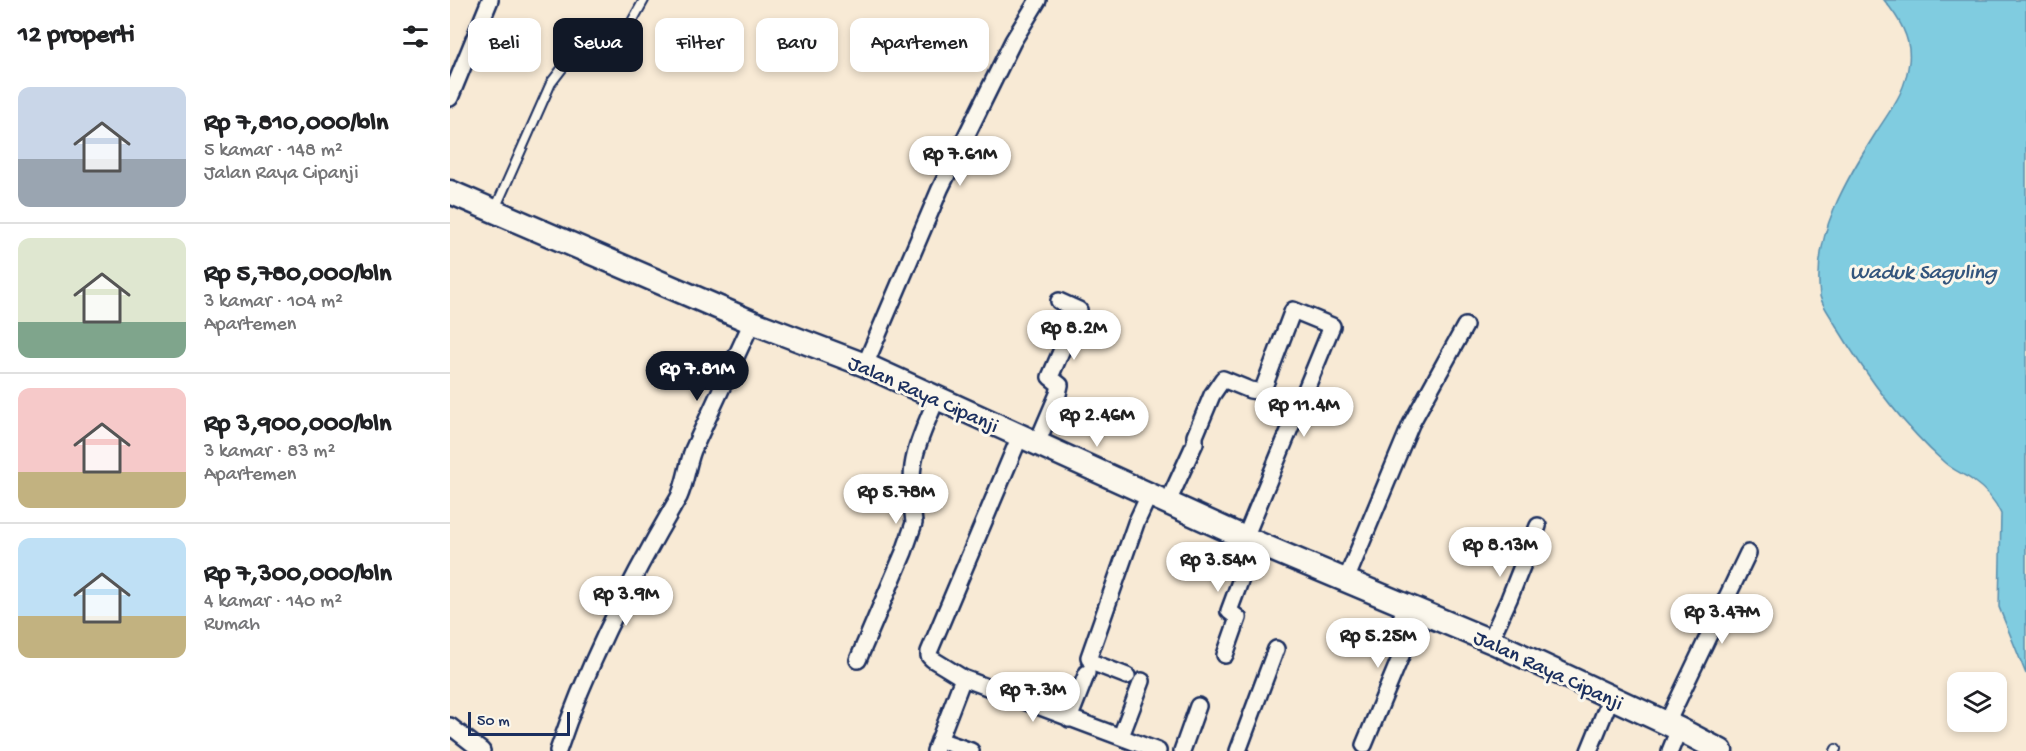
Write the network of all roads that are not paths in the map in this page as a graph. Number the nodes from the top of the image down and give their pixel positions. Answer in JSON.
{"nodes":[{"id":1,"x":490,"y":0,"type":"edge"},
{"id":2,"x":645,"y":0,"type":"edge"},
{"id":3,"x":1037,"y":0,"type":"edge"},
{"id":4,"x":450,"y":98,"type":"edge"},
{"id":5,"x":450,"y":192,"type":"edge"},
{"id":6,"x":495,"y":210,"type":"junction"},
{"id":7,"x":1059,"y":301,"type":"dead end"},
{"id":8,"x":752,"y":322,"type":"junction"},
{"id":9,"x":1465,"y":326,"type":"dead end"},
{"id":10,"x":865,"y":365,"type":"junction"},
{"id":11,"x":937,"y":398,"type":"junction"},
{"id":12,"x":1028,"y":440,"type":"junction"},
{"id":13,"x":1159,"y":498,"type":"junction"},
{"id":14,"x":1538,"y":526,"type":"dead end"},
{"id":15,"x":1250,"y":539,"type":"junction"},
{"id":16,"x":1748,"y":553,"type":"dead end"},
{"id":17,"x":1346,"y":580,"type":"junction"},
{"id":18,"x":1415,"y":610,"type":"junction"},
{"id":19,"x":1490,"y":641,"type":"junction"},
{"id":20,"x":1276,"y":649,"type":"dead end"},
{"id":21,"x":1225,"y":655,"type":"dead end"},
{"id":22,"x":858,"y":660,"type":"dead end"},
{"id":23,"x":1087,"y":673,"type":"dead end"},
{"id":24,"x":963,"y":678,"type":"junction"},
{"id":25,"x":1611,"y":697,"type":"junction"},
{"id":26,"x":1198,"y":706,"type":"dead end"},
{"id":27,"x":1069,"y":719,"type":"junction"},
{"id":28,"x":450,"y":726,"type":"edge"},
{"id":29,"x":1673,"y":726,"type":"junction"},
{"id":30,"x":1121,"y":736,"type":"junction"},
{"id":31,"x":937,"y":745,"type":"edge"},
{"id":32,"x":1364,"y":745,"type":"dead end"},
{"id":33,"x":482,"y":751,"type":"edge"},
{"id":34,"x":558,"y":751,"type":"edge"},
{"id":35,"x":971,"y":751,"type":"edge"},
{"id":36,"x":1158,"y":751,"type":"edge"},
{"id":37,"x":1182,"y":751,"type":"edge"},
{"id":38,"x":1238,"y":751,"type":"edge"},
{"id":39,"x":1589,"y":751,"type":"edge"},
{"id":40,"x":1670,"y":751,"type":"edge"},
{"id":41,"x":1721,"y":751,"type":"edge"}],
"edges":[{"from":1,"to":4,"type":"street"},
{"from":2,"to":6,"type":"lane"},
{"from":3,"to":10,"type":"street"},
{"from":5,"to":6,"type":"main road","name":"Jalan Raya Cipanji"},
{"from":6,"to":8,"type":"main road","name":"Jalan Raya Cipanji"},
{"from":7,"to":12,"type":"street"},
{"from":8,"to":10,"type":"main road","name":"Jalan Raya Cipanji"},
{"from":8,"to":34,"type":"street"},
{"from":9,"to":17,"type":"street"},
{"from":10,"to":11,"type":"main road","name":"Jalan Raya Cipanji"},
{"from":11,"to":12,"type":"main road","name":"Jalan Raya Cipanji"},
{"from":11,"to":22,"type":"street"},
{"from":12,"to":13,"type":"main road","name":"Jalan Raya Cipanji"},
{"from":12,"to":24,"type":"street"},
{"from":13,"to":15,"type":"main road","name":"Jalan Raya Cipanji"},
{"from":13,"to":15,"type":"street"},
{"from":13,"to":30,"type":"street"},
{"from":14,"to":19,"type":"street"},
{"from":15,"to":17,"type":"main road","name":"Jalan Raya Cipanji"},
{"from":15,"to":21,"type":"street"},
{"from":16,"to":29,"type":"street"},
{"from":17,"to":18,"type":"main road","name":"Jalan Raya Cipanji"},
{"from":18,"to":19,"type":"main road","name":"Jalan Raya Cipanji"},
{"from":18,"to":32,"type":"street"},
{"from":19,"to":25,"type":"main road","name":"Jalan Raya Cipanji"},
{"from":20,"to":38,"type":"street"},
{"from":23,"to":27,"type":"street"},
{"from":24,"to":27,"type":"street"},
{"from":24,"to":31,"type":"street"},
{"from":25,"to":29,"type":"main road","name":"Jalan Raya Cipanji"},
{"from":25,"to":39,"type":"street"},
{"from":26,"to":37,"type":"street"},
{"from":27,"to":30,"type":"street"},
{"from":28,"to":33,"type":"street"},
{"from":29,"to":40,"type":"street"},
{"from":29,"to":41,"type":"main road","name":"Jalan Raya Cipanji"},
{"from":30,"to":36,"type":"street"},
{"from":31,"to":35,"type":"street"}]}
